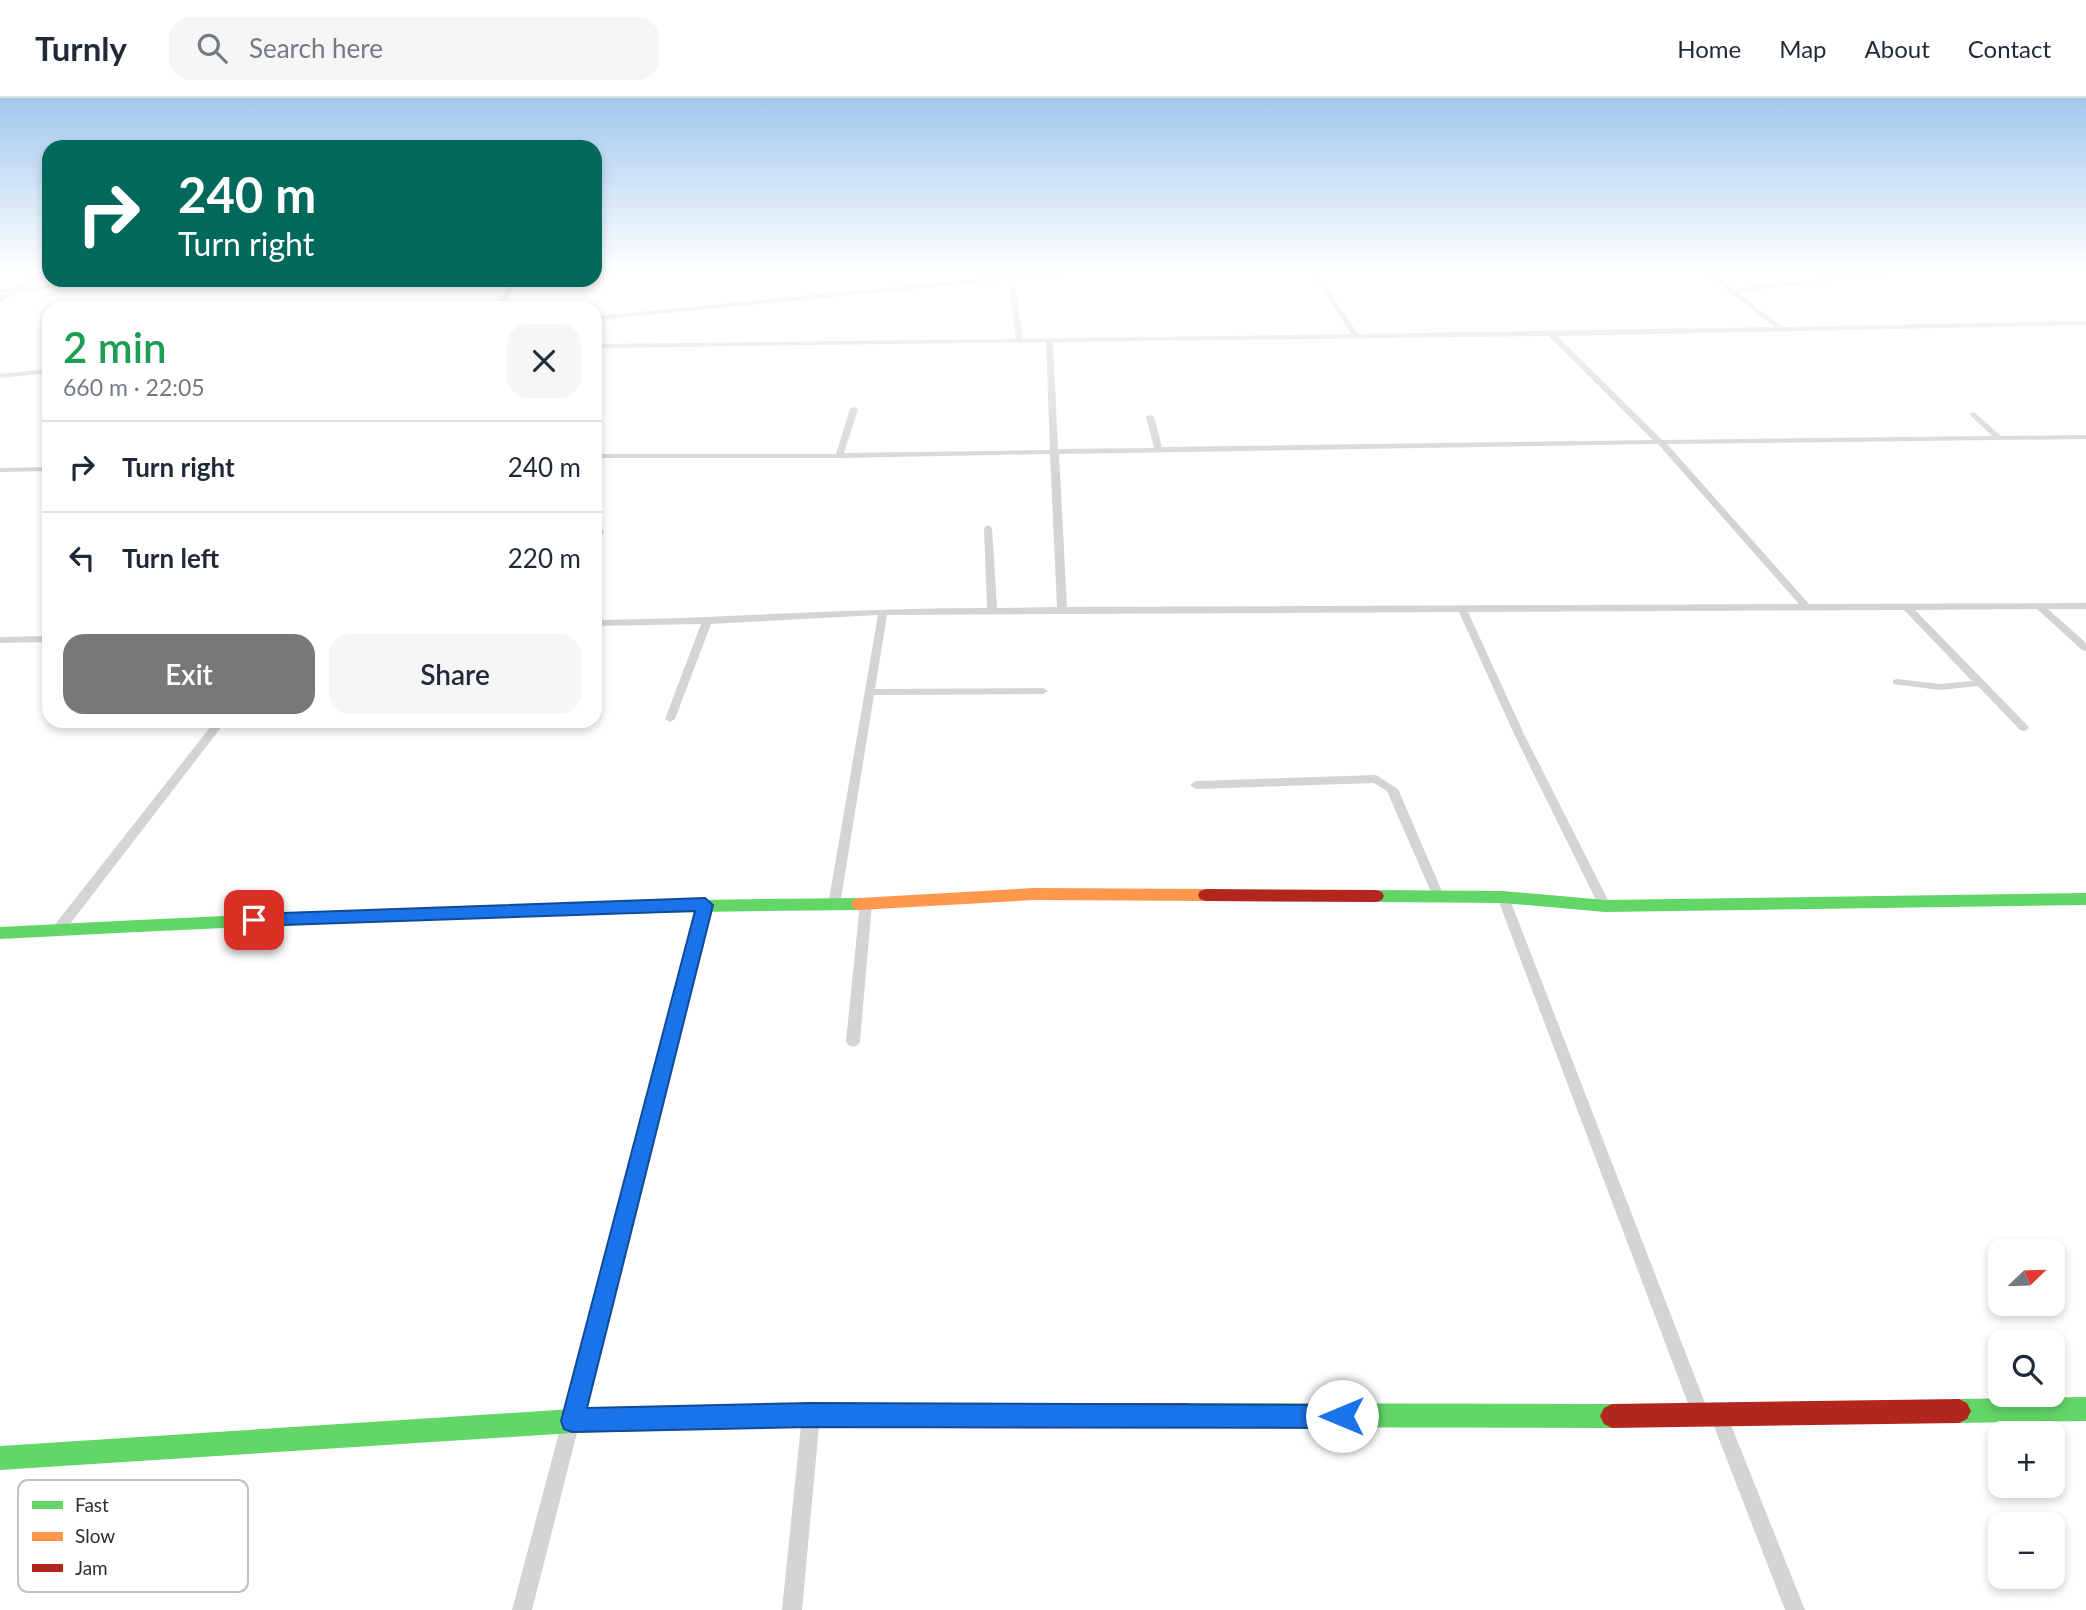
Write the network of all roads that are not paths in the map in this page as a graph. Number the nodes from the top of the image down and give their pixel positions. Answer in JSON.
{"nodes":[{"id":1,"x":1049,"y":340,"type":"edge"},
{"id":2,"x":980,"y":341,"type":"edge"},
{"id":3,"x":1558,"y":341,"type":"edge"},
{"id":4,"x":602,"y":346,"type":"edge"},
{"id":5,"x":42,"y":372,"type":"edge"},
{"id":6,"x":0,"y":376,"type":"edge"},
{"id":7,"x":854,"y":409,"type":"dead end"},
{"id":8,"x":1974,"y":414,"type":"dead end"},
{"id":9,"x":1150,"y":417,"type":"dead end"},
{"id":10,"x":1998,"y":437,"type":"junction"},
{"id":11,"x":2086,"y":437,"type":"edge"},
{"id":12,"x":1661,"y":443,"type":"junction"},
{"id":13,"x":1159,"y":450,"type":"junction"},
{"id":14,"x":1053,"y":451,"type":"junction"},
{"id":15,"x":602,"y":456,"type":"edge"},
{"id":16,"x":839,"y":456,"type":"junction"},
{"id":17,"x":42,"y":469,"type":"edge"},
{"id":18,"x":0,"y":470,"type":"edge"},
{"id":19,"x":988,"y":528,"type":"dead end"},
{"id":20,"x":2086,"y":606,"type":"edge"},
{"id":21,"x":1907,"y":607,"type":"junction"},
{"id":22,"x":2040,"y":607,"type":"junction"},
{"id":23,"x":1462,"y":608,"type":"junction"},
{"id":24,"x":1807,"y":608,"type":"junction"},
{"id":25,"x":992,"y":610,"type":"junction"},
{"id":26,"x":1062,"y":610,"type":"junction"},
{"id":27,"x":883,"y":612,"type":"junction"},
{"id":28,"x":706,"y":621,"type":"junction"},
{"id":29,"x":602,"y":623,"type":"edge"},
{"id":30,"x":42,"y":639,"type":"edge"},
{"id":31,"x":0,"y":640,"type":"edge"},
{"id":32,"x":2086,"y":649,"type":"edge"},
{"id":33,"x":1896,"y":682,"type":"dead end"},
{"id":34,"x":1979,"y":683,"type":"junction"},
{"id":35,"x":1043,"y":691,"type":"dead end"},
{"id":36,"x":869,"y":692,"type":"junction"},
{"id":37,"x":670,"y":719,"type":"dead end"},
{"id":38,"x":216,"y":728,"type":"edge"},
{"id":39,"x":2024,"y":728,"type":"dead end"},
{"id":40,"x":1196,"y":785,"type":"dead end"},
{"id":41,"x":1438,"y":896,"type":"junction"},
{"id":42,"x":1503,"y":897,"type":"junction"},
{"id":43,"x":2086,"y":899,"type":"edge"},
{"id":44,"x":866,"y":904,"type":"junction"},
{"id":45,"x":705,"y":905,"type":"junction"},
{"id":46,"x":834,"y":905,"type":"junction"},
{"id":47,"x":1605,"y":906,"type":"junction"},
{"id":48,"x":58,"y":930,"type":"junction"},
{"id":49,"x":0,"y":933,"type":"edge"},
{"id":50,"x":853,"y":1041,"type":"dead end"},
{"id":51,"x":2086,"y":1409,"type":"edge"},
{"id":52,"x":811,"y":1415,"type":"junction"},
{"id":53,"x":1710,"y":1416,"type":"junction"},
{"id":54,"x":572,"y":1421,"type":"junction"},
{"id":55,"x":0,"y":1458,"type":"edge"},
{"id":56,"x":522,"y":1610,"type":"edge"},
{"id":57,"x":792,"y":1610,"type":"edge"},
{"id":58,"x":1795,"y":1610,"type":"edge"}],
"edges":[{"from":1,"to":14,"type":"street"},
{"from":2,"to":4,"type":"street"},
{"from":3,"to":12,"type":"street"},
{"from":5,"to":6,"type":"street"},
{"from":7,"to":16,"type":"street"},
{"from":8,"to":10,"type":"street"},
{"from":9,"to":13,"type":"street"},
{"from":10,"to":11,"type":"street"},
{"from":10,"to":12,"type":"street"},
{"from":12,"to":13,"type":"street"},
{"from":12,"to":24,"type":"street"},
{"from":13,"to":14,"type":"street"},
{"from":14,"to":16,"type":"street"},
{"from":14,"to":26,"type":"street"},
{"from":15,"to":16,"type":"street"},
{"from":17,"to":18,"type":"street"},
{"from":19,"to":25,"type":"street"},
{"from":20,"to":22,"type":"street"},
{"from":21,"to":22,"type":"street"},
{"from":21,"to":24,"type":"street"},
{"from":21,"to":34,"type":"street"},
{"from":22,"to":32,"type":"street"},
{"from":23,"to":24,"type":"street"},
{"from":23,"to":26,"type":"street"},
{"from":23,"to":47,"type":"street"},
{"from":25,"to":26,"type":"street"},
{"from":25,"to":27,"type":"street"},
{"from":27,"to":28,"type":"street"},
{"from":27,"to":36,"type":"street"},
{"from":28,"to":29,"type":"street"},
{"from":28,"to":37,"type":"street"},
{"from":30,"to":31,"type":"street"},
{"from":33,"to":34,"type":"street"},
{"from":34,"to":39,"type":"street"},
{"from":35,"to":36,"type":"street"},
{"from":36,"to":46,"type":"street"},
{"from":38,"to":48,"type":"street"},
{"from":40,"to":41,"type":"street"},
{"from":41,"to":42,"type":"street"},
{"from":41,"to":44,"type":"street"},
{"from":42,"to":47,"type":"street"},
{"from":42,"to":53,"type":"street"},
{"from":43,"to":47,"type":"street"},
{"from":44,"to":46,"type":"street"},
{"from":44,"to":50,"type":"street"},
{"from":45,"to":46,"type":"street"},
{"from":45,"to":48,"type":"street"},
{"from":45,"to":54,"type":"street"},
{"from":48,"to":49,"type":"street"},
{"from":51,"to":53,"type":"street"},
{"from":52,"to":53,"type":"street"},
{"from":52,"to":54,"type":"street"},
{"from":52,"to":57,"type":"street"},
{"from":53,"to":58,"type":"street"},
{"from":54,"to":55,"type":"street"},
{"from":54,"to":56,"type":"street"}]}
